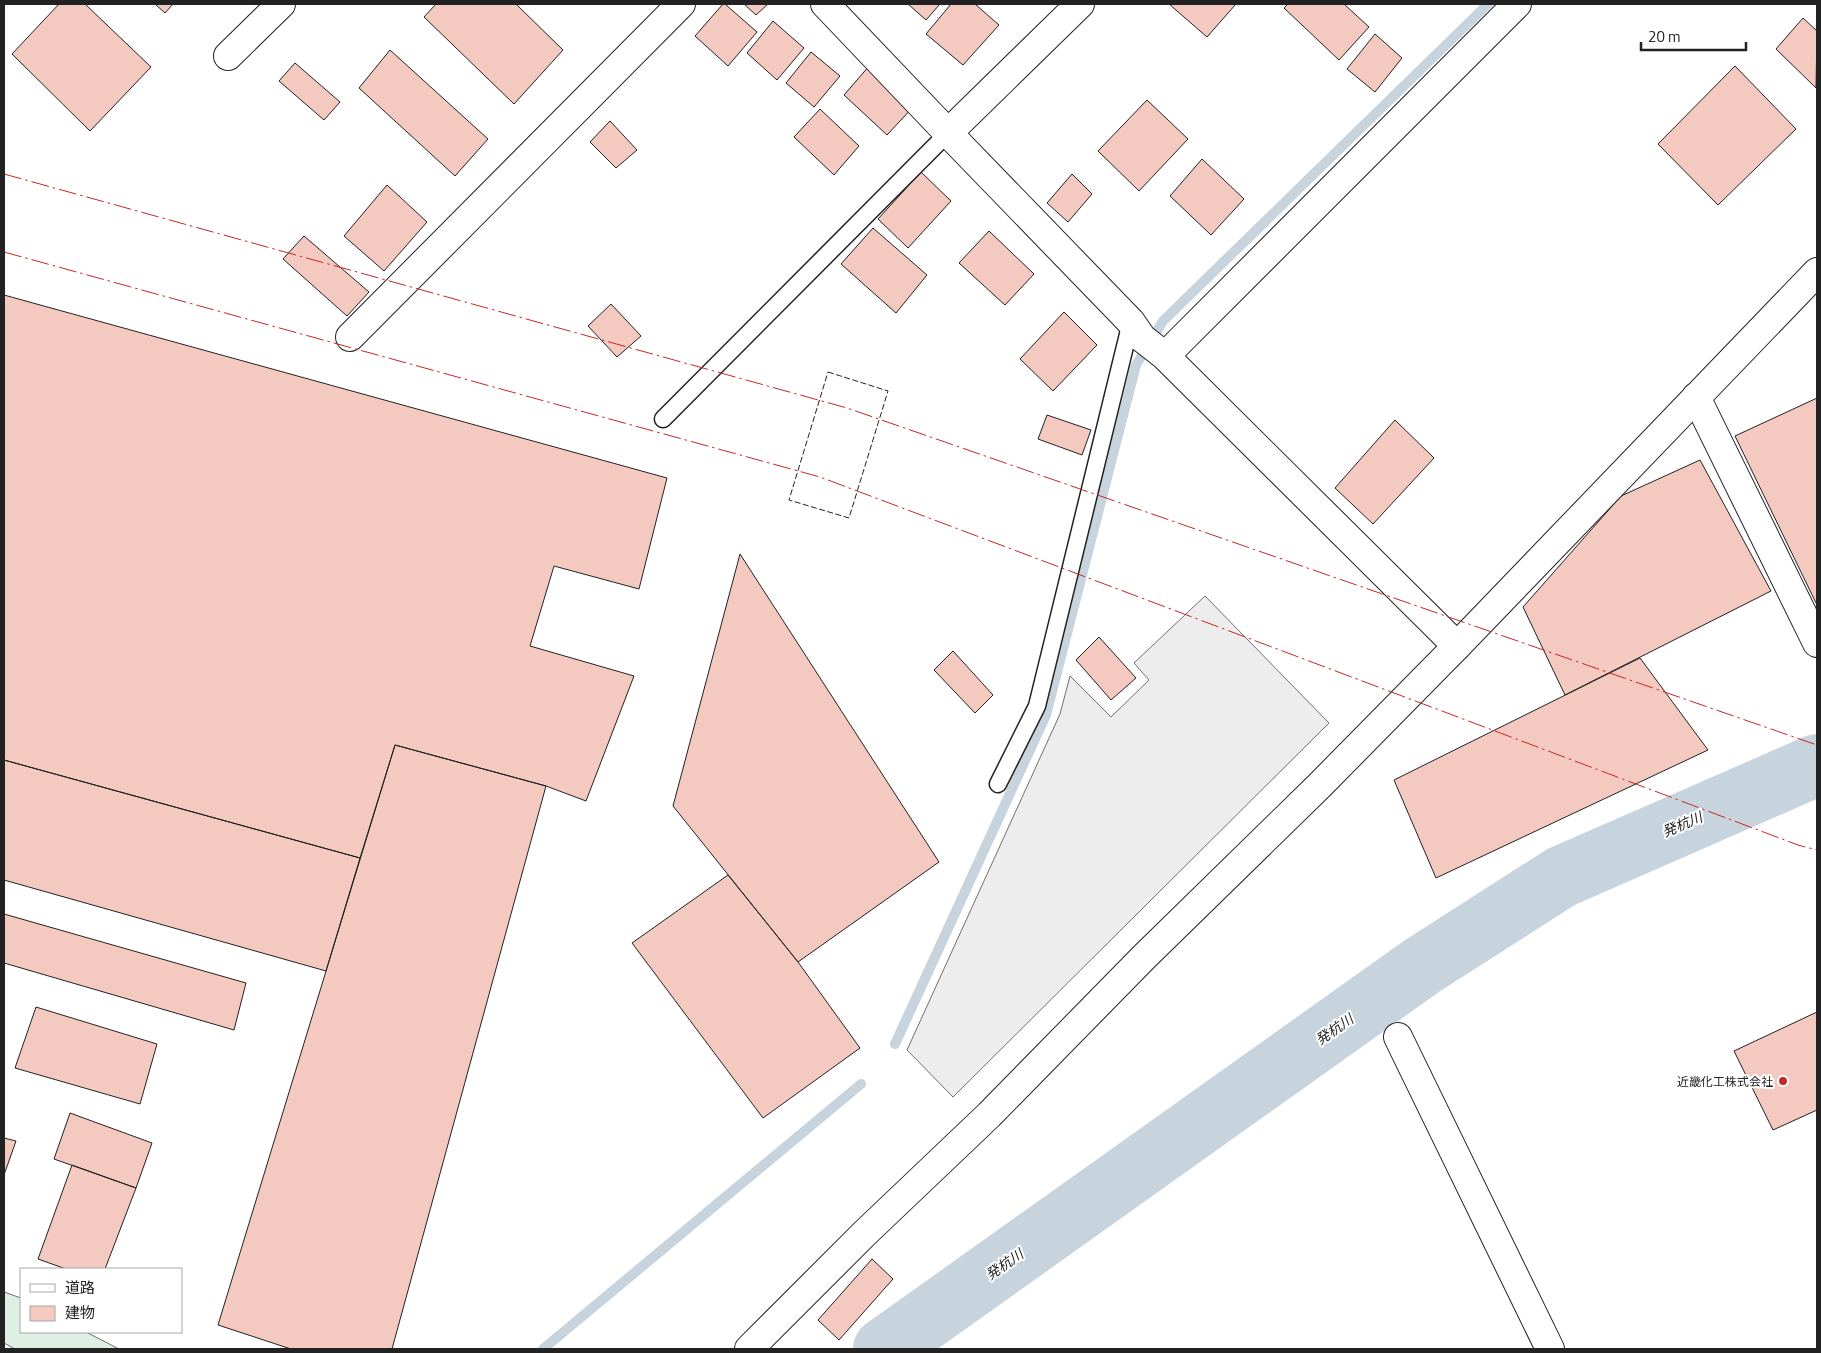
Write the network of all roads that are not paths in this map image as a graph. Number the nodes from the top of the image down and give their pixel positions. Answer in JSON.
{"nodes":[{"id":1,"x":281,"y":4,"type":"edge"},
{"id":2,"x":681,"y":4,"type":"edge"},
{"id":3,"x":825,"y":4,"type":"edge"},
{"id":4,"x":1080,"y":4,"type":"edge"},
{"id":5,"x":1517,"y":4,"type":"edge"},
{"id":6,"x":228,"y":56,"type":"dead end"},
{"id":7,"x":948,"y":133,"type":"junction"},
{"id":8,"x":1817,"y":272,"type":"edge"},
{"id":9,"x":350,"y":337,"type":"dead end"},
{"id":10,"x":1147,"y":341,"type":"junction"},
{"id":11,"x":1696,"y":397,"type":"junction"},
{"id":12,"x":663,"y":419,"type":"dead end"},
{"id":13,"x":1817,"y":643,"type":"edge"},
{"id":14,"x":1457,"y":646,"type":"junction"},
{"id":15,"x":998,"y":784,"type":"dead end"},
{"id":16,"x":1398,"y":1037,"type":"dead end"},
{"id":17,"x":749,"y":1349,"type":"edge"},
{"id":18,"x":1550,"y":1349,"type":"edge"}],
"edges":[{"from":1,"to":6,"type":"street"},
{"from":2,"to":9,"type":"street"},
{"from":3,"to":7,"type":"street"},
{"from":4,"to":7,"type":"street"},
{"from":5,"to":10,"type":"street"},
{"from":7,"to":10,"type":"street"},
{"from":7,"to":12,"type":"lane"},
{"from":8,"to":11,"type":"street"},
{"from":10,"to":14,"type":"street"},
{"from":10,"to":15,"type":"lane"},
{"from":11,"to":13,"type":"street"},
{"from":11,"to":14,"type":"street"},
{"from":14,"to":17,"type":"street"},
{"from":16,"to":18,"type":"street"}]}
